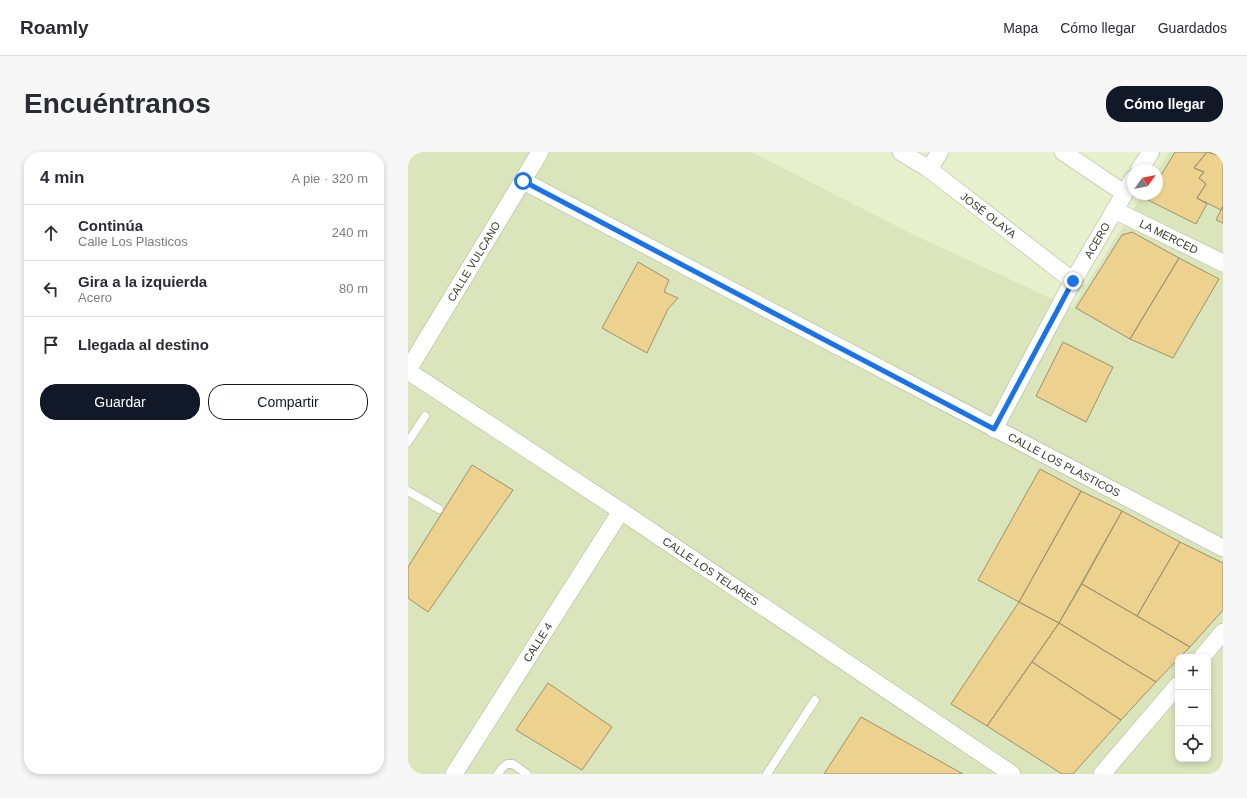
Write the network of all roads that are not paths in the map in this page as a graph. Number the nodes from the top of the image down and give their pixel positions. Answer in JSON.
{"nodes":[{"id":1,"x":540,"y":152,"type":"edge"},
{"id":2,"x":901,"y":152,"type":"edge"},
{"id":3,"x":940,"y":152,"type":"edge"},
{"id":4,"x":1063,"y":152,"type":"edge"},
{"id":5,"x":1151,"y":152,"type":"edge"},
{"id":6,"x":1143,"y":164,"type":"edge"},
{"id":7,"x":929,"y":169,"type":"junction"},
{"id":8,"x":523,"y":181,"type":"junction"},
{"id":9,"x":1127,"y":189,"type":"edge"},
{"id":10,"x":1124,"y":194,"type":"junction"},
{"id":11,"x":1114,"y":210,"type":"junction"},
{"id":12,"x":1223,"y":263,"type":"edge"},
{"id":13,"x":1073,"y":281,"type":"junction"},
{"id":14,"x":408,"y":370,"type":"edge"},
{"id":15,"x":425,"y":416,"type":"dead end"},
{"id":16,"x":994,"y":429,"type":"junction"},
{"id":17,"x":408,"y":442,"type":"edge"},
{"id":18,"x":408,"y":491,"type":"edge"},
{"id":19,"x":439,"y":509,"type":"dead end"},
{"id":20,"x":621,"y":512,"type":"junction"},
{"id":21,"x":1223,"y":548,"type":"edge"},
{"id":22,"x":1223,"y":632,"type":"edge"},
{"id":23,"x":1205,"y":654,"type":"edge"},
{"id":24,"x":1175,"y":689,"type":"edge"},
{"id":25,"x":815,"y":700,"type":"dead end"},
{"id":26,"x":454,"y":774,"type":"edge"},
{"id":27,"x":498,"y":774,"type":"edge"},
{"id":28,"x":527,"y":774,"type":"edge"},
{"id":29,"x":766,"y":774,"type":"edge"},
{"id":30,"x":1012,"y":774,"type":"edge"},
{"id":31,"x":1102,"y":774,"type":"edge"}],
"edges":[{"from":1,"to":8,"type":"street","name":"CALLE VULCANO"},
{"from":2,"to":7,"type":"street","name":"JOSÉ OLAYA"},
{"from":3,"to":7,"type":"street"},
{"from":4,"to":10,"type":"street"},
{"from":5,"to":6,"type":"street"},
{"from":7,"to":13,"type":"street","name":"JOSÉ OLAYA"},
{"from":8,"to":14,"type":"street","name":"CALLE VULCANO"},
{"from":8,"to":16,"type":"street","name":"CALLE LOS PLASTICOS"},
{"from":9,"to":10,"type":"street","name":"ACERO"},
{"from":10,"to":11,"type":"street","name":"ACERO"},
{"from":11,"to":12,"type":"street","name":"LA MERCED"},
{"from":11,"to":13,"type":"street","name":"ACERO"},
{"from":13,"to":16,"type":"street","name":"ACERO"},
{"from":14,"to":20,"type":"street","name":"CALLE LOS TELARES"},
{"from":15,"to":17,"type":"lane"},
{"from":16,"to":21,"type":"street","name":"CALLE LOS PLASTICOS"},
{"from":18,"to":19,"type":"lane"},
{"from":20,"to":26,"type":"street","name":"CALLE 4"},
{"from":20,"to":30,"type":"street","name":"CALLE LOS TELARES"},
{"from":22,"to":23,"type":"street"},
{"from":24,"to":31,"type":"street"},
{"from":25,"to":29,"type":"lane"},
{"from":27,"to":28,"type":"lane"}]}
